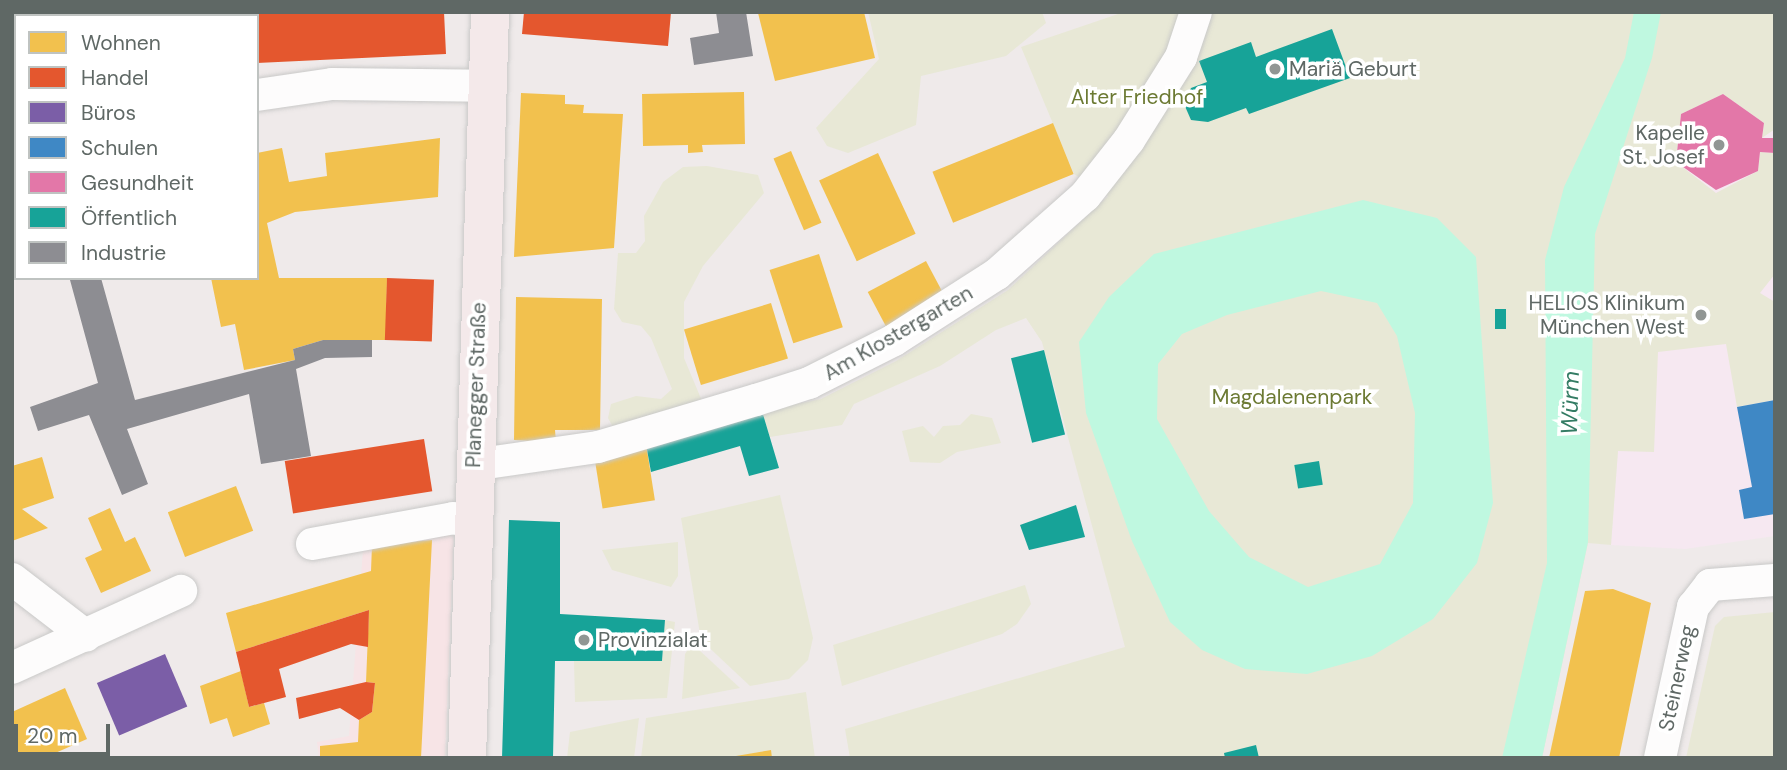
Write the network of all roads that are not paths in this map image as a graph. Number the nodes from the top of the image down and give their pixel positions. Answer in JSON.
{"nodes":[{"id":1,"x":490,"y":12,"type":"edge"},
{"id":2,"x":1196,"y":12,"type":"edge"},
{"id":3,"x":485,"y":86,"type":"junction"},
{"id":4,"x":259,"y":95,"type":"edge"},
{"id":5,"x":473,"y":465,"type":"junction"},
{"id":6,"x":472,"y":522,"type":"junction"},
{"id":7,"x":312,"y":544,"type":"dead end"},
{"id":8,"x":12,"y":579,"type":"edge"},
{"id":9,"x":1775,"y":580,"type":"edge"},
{"id":10,"x":181,"y":591,"type":"dead end"},
{"id":11,"x":86,"y":636,"type":"junction"},
{"id":12,"x":12,"y":667,"type":"edge"},
{"id":13,"x":467,"y":758,"type":"edge"},
{"id":14,"x":1660,"y":758,"type":"edge"}],
"edges":[{"from":1,"to":3,"type":"main road","name":"Planegger Straße"},
{"from":2,"to":5,"type":"street","name":"Am Klostergarten"},
{"from":3,"to":4,"type":"street"},
{"from":3,"to":5,"type":"main road","name":"Planegger Straße"},
{"from":5,"to":6,"type":"main road","name":"Planegger Straße"},
{"from":6,"to":7,"type":"street"},
{"from":6,"to":13,"type":"main road","name":"Planegger Straße"},
{"from":8,"to":11,"type":"street"},
{"from":9,"to":14,"type":"street","name":"Steinerweg"},
{"from":10,"to":11,"type":"street"},
{"from":11,"to":12,"type":"street"}]}
